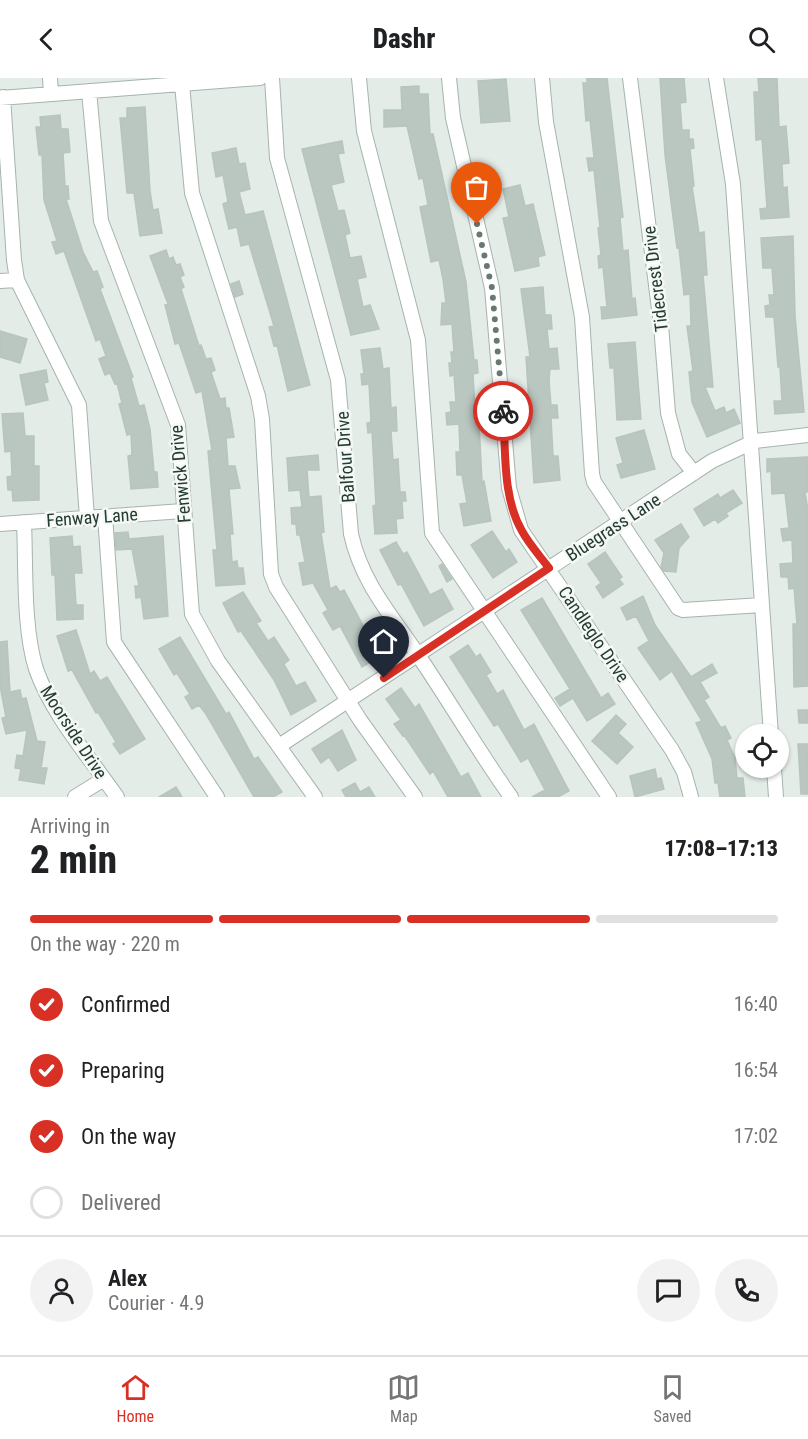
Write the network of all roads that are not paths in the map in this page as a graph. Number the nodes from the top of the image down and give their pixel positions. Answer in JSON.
{"nodes":[{"id":1,"x":50,"y":78,"type":"edge"},
{"id":2,"x":260,"y":78,"type":"edge"},
{"id":3,"x":272,"y":78,"type":"edge"},
{"id":4,"x":359,"y":78,"type":"edge"},
{"id":5,"x":449,"y":78,"type":"edge"},
{"id":6,"x":542,"y":78,"type":"edge"},
{"id":7,"x":630,"y":78,"type":"edge"},
{"id":8,"x":716,"y":78,"type":"edge"},
{"id":9,"x":210,"y":80,"type":"edge"},
{"id":10,"x":135,"y":83,"type":"edge"},
{"id":11,"x":182,"y":84,"type":"junction"},
{"id":12,"x":89,"y":91,"type":"junction"},
{"id":13,"x":51,"y":94,"type":"junction"},
{"id":14,"x":2,"y":98,"type":"edge"},
{"id":15,"x":18,"y":280,"type":"junction"},
{"id":16,"x":0,"y":281,"type":"edge"},
{"id":17,"x":808,"y":435,"type":"edge"},
{"id":18,"x":751,"y":443,"type":"junction"},
{"id":19,"x":694,"y":473,"type":"junction"},
{"id":20,"x":183,"y":511,"type":"junction"},
{"id":21,"x":105,"y":516,"type":"junction"},
{"id":22,"x":87,"y":518,"type":"junction"},
{"id":23,"x":621,"y":521,"type":"junction"},
{"id":24,"x":24,"y":522,"type":"junction"},
{"id":25,"x":0,"y":524,"type":"edge"},
{"id":26,"x":549,"y":568,"type":"junction"},
{"id":27,"x":762,"y":605,"type":"junction"},
{"id":28,"x":484,"y":612,"type":"junction"},
{"id":29,"x":419,"y":656,"type":"junction"},
{"id":30,"x":349,"y":700,"type":"junction"},
{"id":31,"x":770,"y":724,"type":"edge"},
{"id":32,"x":279,"y":746,"type":"junction"},
{"id":33,"x":775,"y":778,"type":"edge"},
{"id":34,"x":104,"y":779,"type":"junction"},
{"id":35,"x":75,"y":797,"type":"edge"},
{"id":36,"x":117,"y":797,"type":"edge"},
{"id":37,"x":217,"y":797,"type":"edge"},
{"id":38,"x":315,"y":797,"type":"edge"},
{"id":39,"x":415,"y":797,"type":"edge"},
{"id":40,"x":511,"y":797,"type":"edge"},
{"id":41,"x":609,"y":797,"type":"edge"},
{"id":42,"x":691,"y":797,"type":"edge"},
{"id":43,"x":776,"y":797,"type":"edge"}],
"edges":[{"from":1,"to":13,"type":"street"},
{"from":2,"to":9,"type":"street"},
{"from":3,"to":29,"type":"street","name":"Balfour Drive"},
{"from":4,"to":28,"type":"street"},
{"from":5,"to":26,"type":"street","name":"Candleglo Drive"},
{"from":6,"to":23,"type":"street"},
{"from":7,"to":19,"type":"street","name":"Tidecrest Drive"},
{"from":8,"to":18,"type":"street"},
{"from":9,"to":11,"type":"street"},
{"from":10,"to":11,"type":"street"},
{"from":10,"to":12,"type":"street"},
{"from":11,"to":30,"type":"street"},
{"from":12,"to":13,"type":"street"},
{"from":12,"to":20,"type":"street","name":"Fenwick Drive"},
{"from":13,"to":14,"type":"street"},
{"from":14,"to":15,"type":"street"},
{"from":15,"to":16,"type":"street"},
{"from":15,"to":22,"type":"street"},
{"from":17,"to":18,"type":"street","name":"Bluegrass Lane"},
{"from":18,"to":19,"type":"street","name":"Bluegrass Lane"},
{"from":18,"to":27,"type":"street"},
{"from":19,"to":23,"type":"street","name":"Bluegrass Lane"},
{"from":20,"to":21,"type":"street","name":"Fenway Lane"},
{"from":20,"to":32,"type":"street","name":"Fenwick Drive"},
{"from":21,"to":22,"type":"street","name":"Fenway Lane"},
{"from":21,"to":37,"type":"street"},
{"from":22,"to":24,"type":"street","name":"Fenway Lane"},
{"from":23,"to":26,"type":"street","name":"Bluegrass Lane"},
{"from":23,"to":27,"type":"street"},
{"from":24,"to":25,"type":"street","name":"Fenway Lane"},
{"from":24,"to":34,"type":"street","name":"Moorside Drive"},
{"from":26,"to":28,"type":"street","name":"Bluegrass Lane"},
{"from":26,"to":42,"type":"street","name":"Candleglo Drive"},
{"from":27,"to":31,"type":"street"},
{"from":28,"to":29,"type":"street","name":"Bluegrass Lane"},
{"from":28,"to":41,"type":"street"},
{"from":29,"to":30,"type":"street","name":"Bluegrass Lane"},
{"from":29,"to":40,"type":"street","name":"Balfour Drive"},
{"from":30,"to":32,"type":"street","name":"Bluegrass Lane"},
{"from":30,"to":39,"type":"street"},
{"from":32,"to":38,"type":"street","name":"Fenwick Drive"},
{"from":33,"to":43,"type":"street"},
{"from":34,"to":35,"type":"street"},
{"from":34,"to":36,"type":"street","name":"Moorside Drive"}]}
